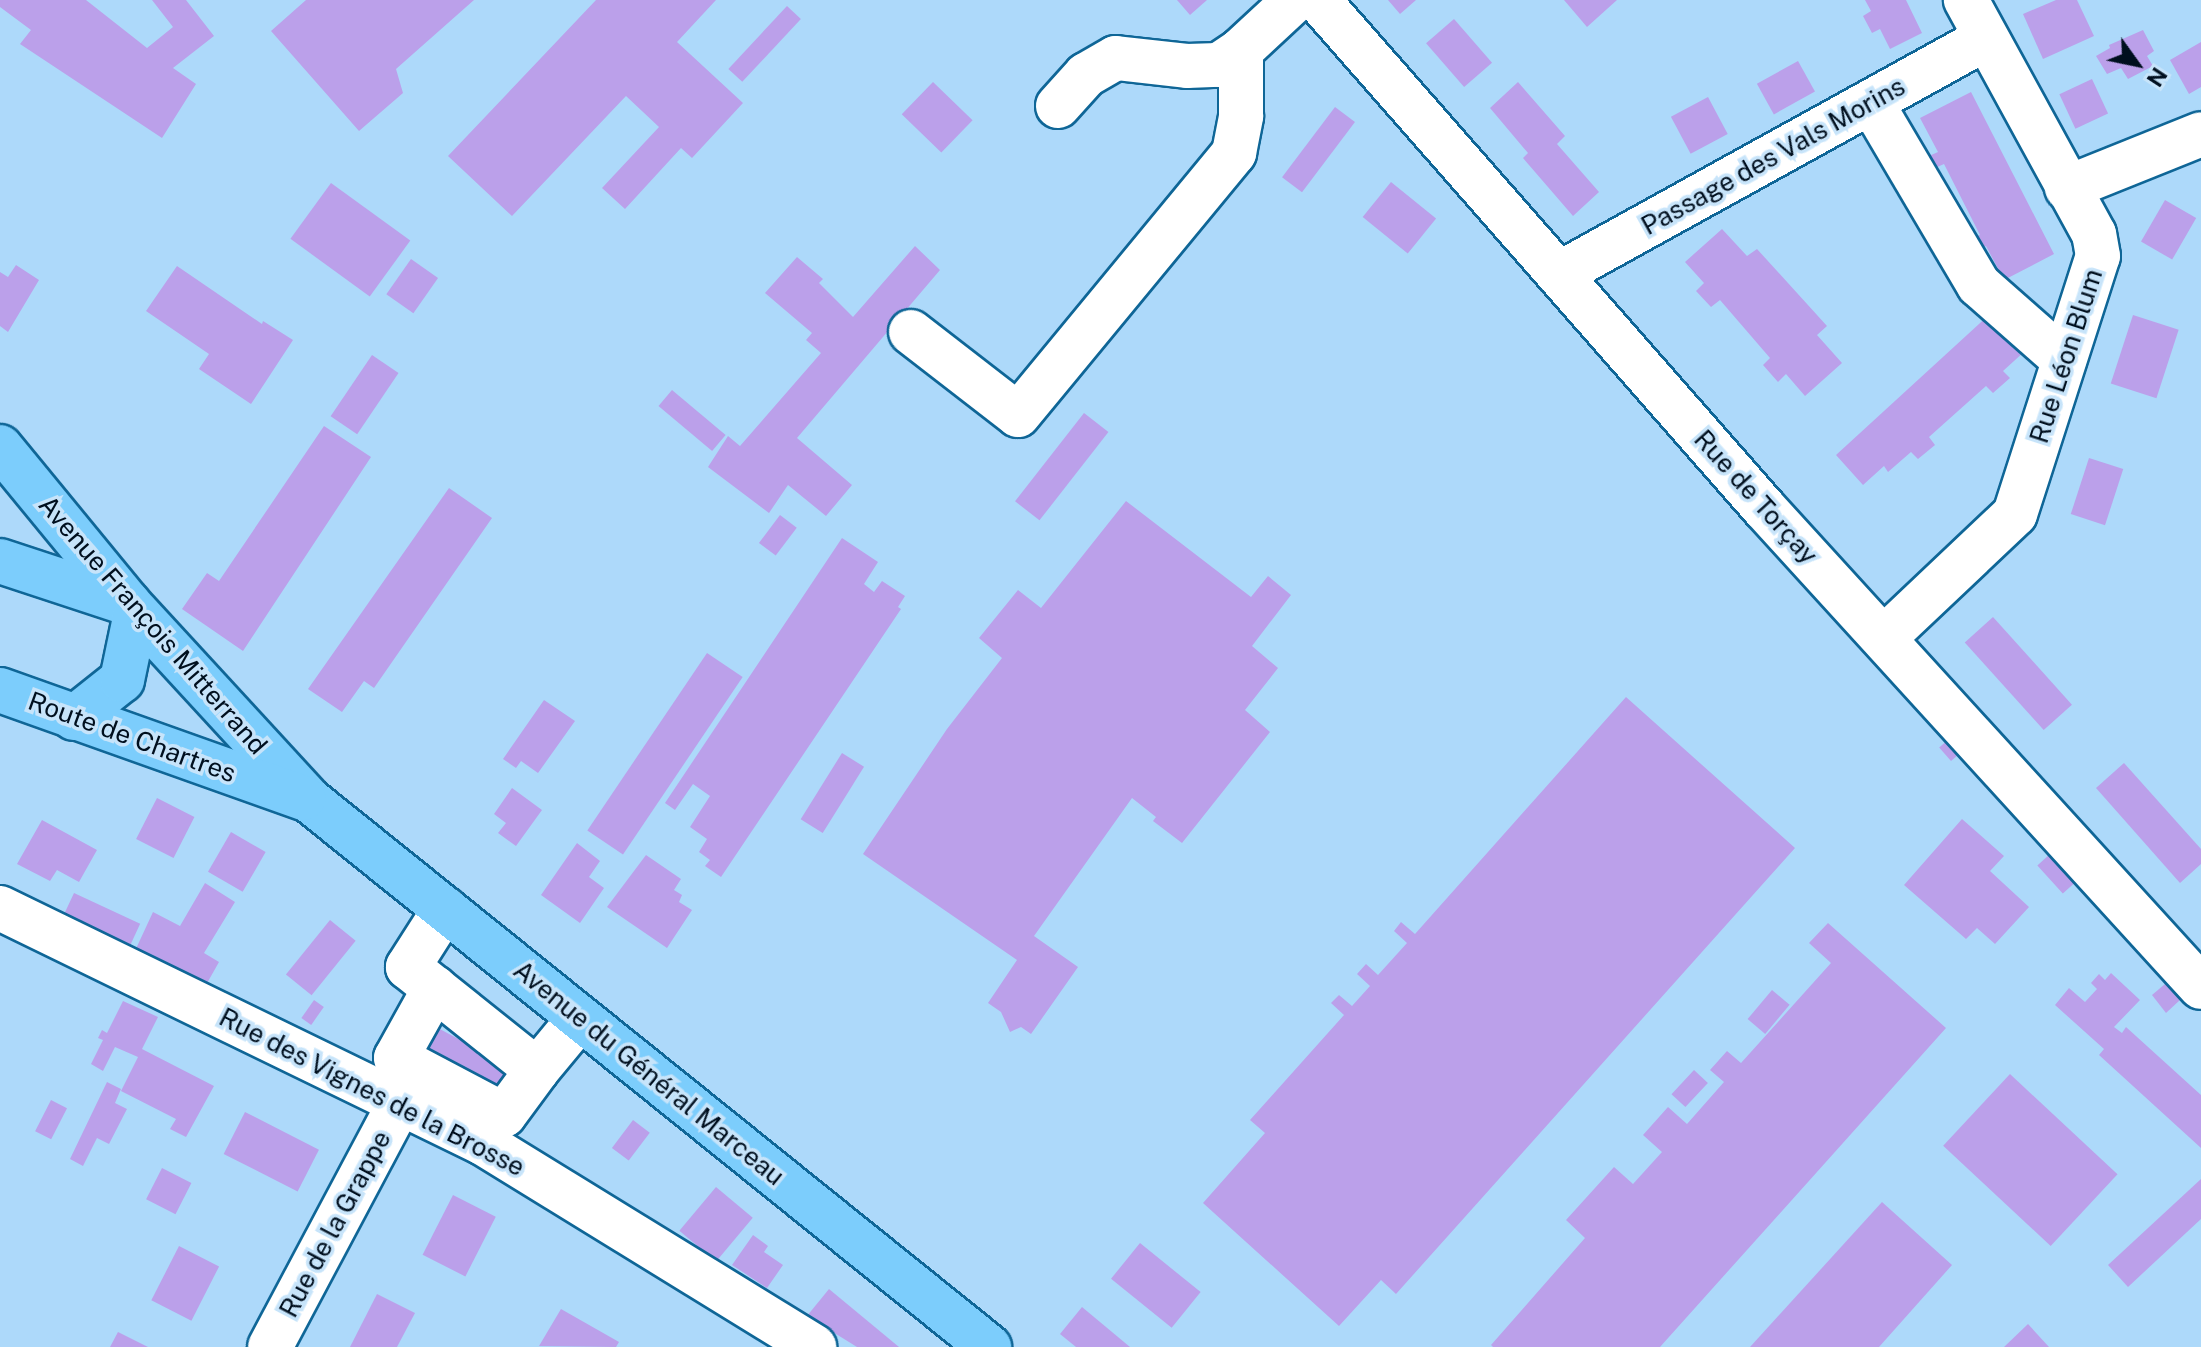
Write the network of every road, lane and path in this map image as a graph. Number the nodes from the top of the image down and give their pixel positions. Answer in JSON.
{"nodes":[{"id":1,"x":1295,"y":0,"type":"edge"},
{"id":2,"x":1318,"y":0,"type":"edge"},
{"id":3,"x":1966,"y":0,"type":"edge"},
{"id":4,"x":1986,"y":38,"type":"junction"},
{"id":5,"x":1241,"y":50,"type":"junction"},
{"id":6,"x":1871,"y":102,"type":"junction"},
{"id":7,"x":1058,"y":106,"type":"dead end"},
{"id":8,"x":2201,"y":134,"type":"edge"},
{"id":9,"x":2067,"y":188,"type":"junction"},
{"id":10,"x":1559,"y":274,"type":"junction"},
{"id":11,"x":911,"y":332,"type":"dead end"},
{"id":12,"x":2064,"y":360,"type":"junction"},
{"id":13,"x":0,"y":447,"type":"edge"},
{"id":14,"x":0,"y":561,"type":"edge"},
{"id":15,"x":132,"y":608,"type":"junction"},
{"id":16,"x":1884,"y":638,"type":"junction"},
{"id":17,"x":0,"y":655,"type":"edge"},
{"id":18,"x":0,"y":690,"type":"edge"},
{"id":19,"x":60,"y":713,"type":"junction"},
{"id":20,"x":309,"y":800,"type":"junction"},
{"id":21,"x":0,"y":908,"type":"edge"},
{"id":22,"x":445,"y":909,"type":"junction"},
{"id":23,"x":2199,"y":981,"type":"edge"},
{"id":24,"x":444,"y":995,"type":"junction"},
{"id":25,"x":580,"y":1018,"type":"junction"},
{"id":26,"x":494,"y":1035,"type":"junction"},
{"id":27,"x":537,"y":1070,"type":"junction"},
{"id":28,"x":408,"y":1085,"type":"junction"},
{"id":29,"x":463,"y":1094,"type":"junction"},
{"id":30,"x":270,"y":1347,"type":"edge"},
{"id":31,"x":814,"y":1347,"type":"edge"},
{"id":32,"x":989,"y":1347,"type":"edge"}],
"edges":[{"from":1,"to":5,"type":"street"},
{"from":2,"to":10,"type":"street","name":"Rue de Torçay"},
{"from":3,"to":4,"type":"street","name":"Rue Léon Blum"},
{"from":4,"to":6,"type":"street","name":"Passage des Vals Morins"},
{"from":4,"to":9,"type":"street","name":"Rue Léon Blum"},
{"from":5,"to":7,"type":"street"},
{"from":5,"to":11,"type":"street"},
{"from":6,"to":10,"type":"street","name":"Passage des Vals Morins"},
{"from":6,"to":12,"type":"street"},
{"from":8,"to":9,"type":"street"},
{"from":9,"to":12,"type":"street","name":"Rue Léon Blum"},
{"from":10,"to":16,"type":"street","name":"Rue de Torçay"},
{"from":12,"to":16,"type":"street","name":"Rue Léon Blum"},
{"from":13,"to":15,"type":"main road","name":"Avenue François Mitterrand"},
{"from":14,"to":15,"type":"main road"},
{"from":15,"to":19,"type":"main road"},
{"from":15,"to":20,"type":"main road","name":"Avenue François Mitterrand"},
{"from":16,"to":23,"type":"street","name":"Rue de Torçay"},
{"from":17,"to":19,"type":"main road"},
{"from":18,"to":19,"type":"main road","name":"Route de Chartres"},
{"from":19,"to":20,"type":"main road","name":"Route de Chartres"},
{"from":20,"to":22,"type":"main road","name":"Avenue du Général Marceau"},
{"from":21,"to":28,"type":"street","name":"Rue des Vignes de la Brosse"},
{"from":22,"to":24,"type":"street"},
{"from":22,"to":25,"type":"main road","name":"Avenue du Général Marceau"},
{"from":24,"to":26,"type":"street"},
{"from":24,"to":28,"type":"street"},
{"from":25,"to":27,"type":"street"},
{"from":25,"to":32,"type":"main road","name":"Avenue du Général Marceau"},
{"from":26,"to":27,"type":"street"},
{"from":26,"to":29,"type":"street"},
{"from":27,"to":29,"type":"street"},
{"from":28,"to":29,"type":"street"},
{"from":28,"to":30,"type":"street","name":"Rue de la Grappe"},
{"from":28,"to":31,"type":"street","name":"Rue des Vignes de la Brosse"}]}
